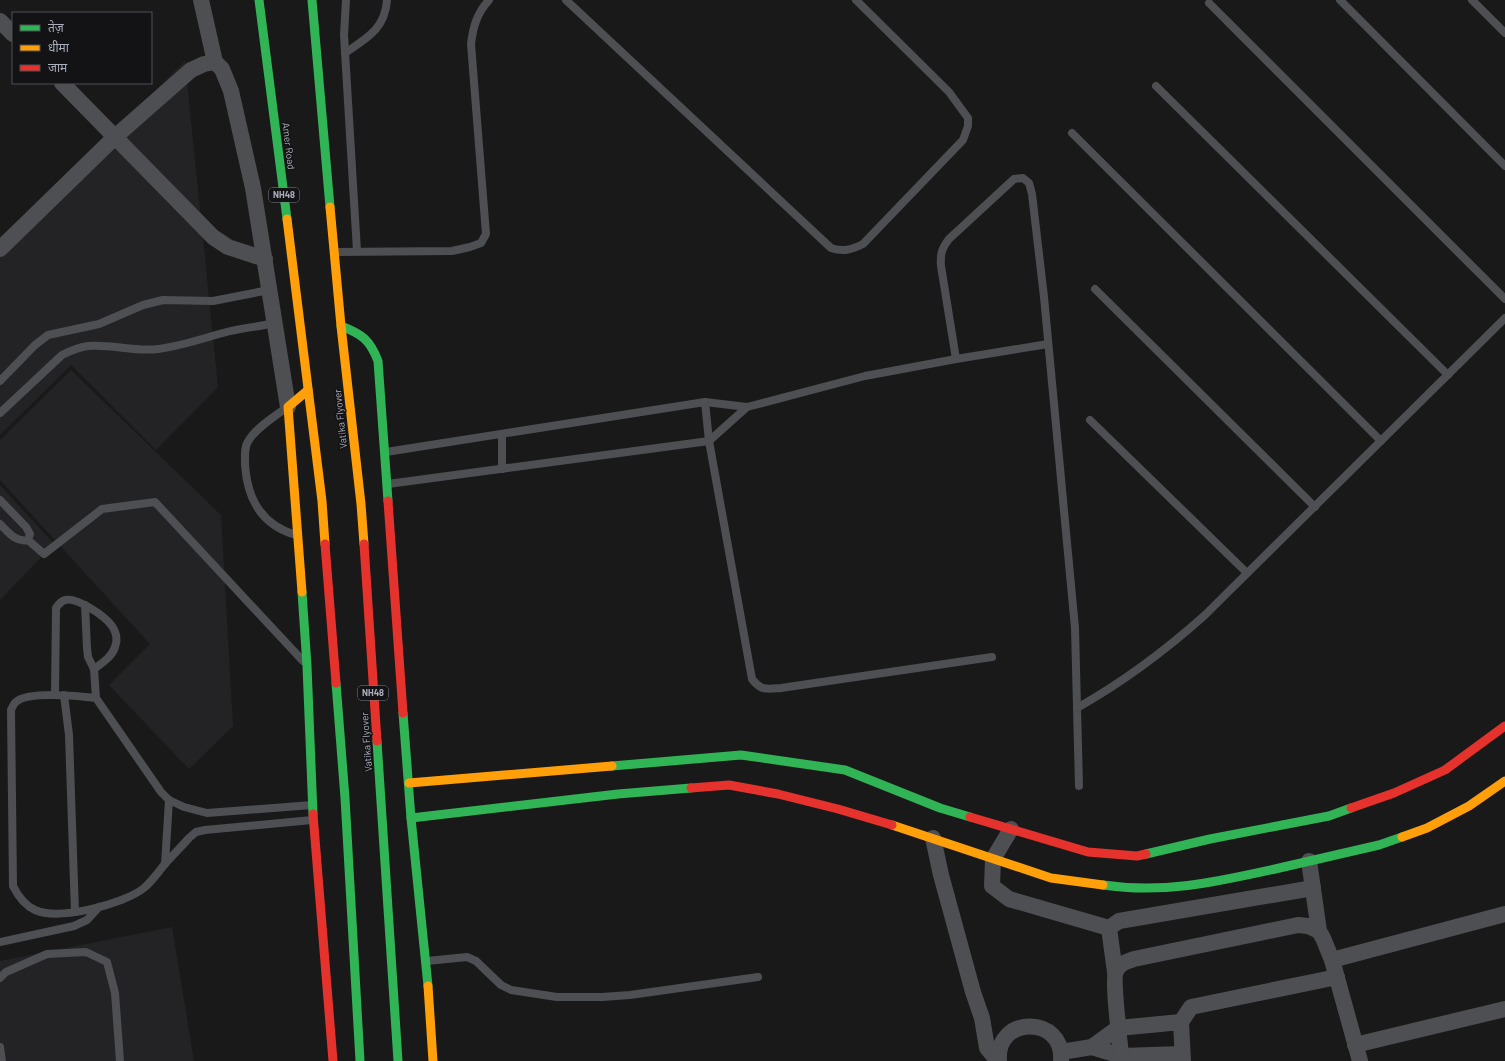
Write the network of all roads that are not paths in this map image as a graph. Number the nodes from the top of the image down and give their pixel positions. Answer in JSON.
{"nodes":[{"id":1,"x":201,"y":0,"type":"edge"},
{"id":2,"x":259,"y":0,"type":"edge"},
{"id":3,"x":312,"y":0,"type":"edge"},
{"id":4,"x":346,"y":0,"type":"edge"},
{"id":5,"x":387,"y":0,"type":"edge"},
{"id":6,"x":489,"y":0,"type":"edge"},
{"id":7,"x":566,"y":0,"type":"edge"},
{"id":8,"x":856,"y":0,"type":"edge"},
{"id":9,"x":1340,"y":0,"type":"edge"},
{"id":10,"x":1472,"y":0,"type":"edge"},
{"id":11,"x":1209,"y":3,"type":"dead end"},
{"id":12,"x":0,"y":21,"type":"edge"},
{"id":13,"x":12,"y":33,"type":"edge"},
{"id":14,"x":1505,"y":33,"type":"edge"},
{"id":15,"x":345,"y":53,"type":"junction"},
{"id":16,"x":215,"y":62,"type":"junction"},
{"id":17,"x":63,"y":84,"type":"edge"},
{"id":18,"x":1156,"y":86,"type":"dead end"},
{"id":19,"x":1072,"y":133,"type":"dead end"},
{"id":20,"x":116,"y":136,"type":"junction"},
{"id":21,"x":1505,"y":166,"type":"edge"},
{"id":22,"x":0,"y":249,"type":"edge"},
{"id":23,"x":357,"y":251,"type":"junction"},
{"id":24,"x":335,"y":252,"type":"junction"},
{"id":25,"x":265,"y":259,"type":"junction"},
{"id":26,"x":1095,"y":289,"type":"dead end"},
{"id":27,"x":269,"y":290,"type":"junction"},
{"id":28,"x":1505,"y":300,"type":"edge"},
{"id":29,"x":1505,"y":318,"type":"edge"},
{"id":30,"x":274,"y":324,"type":"junction"},
{"id":31,"x":341,"y":326,"type":"junction"},
{"id":32,"x":1048,"y":344,"type":"junction"},
{"id":33,"x":956,"y":359,"type":"junction"},
{"id":34,"x":1448,"y":375,"type":"junction"},
{"id":35,"x":0,"y":381,"type":"edge"},
{"id":36,"x":308,"y":390,"type":"junction"},
{"id":37,"x":704,"y":402,"type":"junction"},
{"id":38,"x":288,"y":407,"type":"junction"},
{"id":39,"x":747,"y":407,"type":"junction"},
{"id":40,"x":0,"y":413,"type":"edge"},
{"id":41,"x":1090,"y":420,"type":"dead end"},
{"id":42,"x":502,"y":434,"type":"junction"},
{"id":43,"x":709,"y":441,"type":"junction"},
{"id":44,"x":1381,"y":441,"type":"junction"},
{"id":45,"x":384,"y":453,"type":"junction"},
{"id":46,"x":502,"y":469,"type":"junction"},
{"id":47,"x":386,"y":484,"type":"junction"},
{"id":48,"x":0,"y":500,"type":"edge"},
{"id":49,"x":1315,"y":507,"type":"junction"},
{"id":50,"x":0,"y":524,"type":"edge"},
{"id":51,"x":297,"y":535,"type":"junction"},
{"id":52,"x":28,"y":540,"type":"junction"},
{"id":53,"x":1247,"y":573,"type":"junction"},
{"id":54,"x":85,"y":605,"type":"junction"},
{"id":55,"x":992,"y":657,"type":"dead end"},
{"id":56,"x":307,"y":666,"type":"junction"},
{"id":57,"x":94,"y":669,"type":"junction"},
{"id":58,"x":59,"y":695,"type":"junction"},
{"id":59,"x":96,"y":698,"type":"junction"},
{"id":60,"x":1077,"y":708,"type":"junction"},
{"id":61,"x":1505,"y":726,"type":"edge"},
{"id":62,"x":1505,"y":781,"type":"edge"},
{"id":63,"x":410,"y":783,"type":"junction"},
{"id":64,"x":1079,"y":786,"type":"dead end"},
{"id":65,"x":169,"y":800,"type":"junction"},
{"id":66,"x":312,"y":804,"type":"junction"},
{"id":67,"x":411,"y":818,"type":"junction"},
{"id":68,"x":313,"y":819,"type":"junction"},
{"id":69,"x":1011,"y":829,"type":"junction"},
{"id":70,"x":933,"y":838,"type":"junction"},
{"id":71,"x":993,"y":859,"type":"junction"},
{"id":72,"x":1309,"y":861,"type":"junction"},
{"id":73,"x":165,"y":864,"type":"junction"},
{"id":74,"x":1313,"y":888,"type":"junction"},
{"id":75,"x":99,"y":907,"type":"junction"},
{"id":76,"x":75,"y":912,"type":"junction"},
{"id":77,"x":1505,"y":914,"type":"edge"},
{"id":78,"x":1109,"y":928,"type":"junction"},
{"id":79,"x":1318,"y":931,"type":"junction"},
{"id":80,"x":0,"y":942,"type":"edge"},
{"id":81,"x":1332,"y":960,"type":"junction"},
{"id":82,"x":426,"y":962,"type":"junction"},
{"id":83,"x":1115,"y":972,"type":"junction"},
{"id":84,"x":758,"y":977,"type":"dead end"},
{"id":85,"x":1337,"y":977,"type":"junction"},
{"id":86,"x":0,"y":978,"type":"edge"},
{"id":87,"x":1505,"y":1009,"type":"edge"},
{"id":88,"x":982,"y":1018,"type":"junction"},
{"id":89,"x":1181,"y":1022,"type":"junction"},
{"id":90,"x":1118,"y":1028,"type":"junction"},
{"id":91,"x":1008,"y":1034,"type":"junction"},
{"id":92,"x":1355,"y":1045,"type":"junction"},
{"id":93,"x":0,"y":1047,"type":"edge"},
{"id":94,"x":1092,"y":1054,"type":"edge"},
{"id":95,"x":1061,"y":1056,"type":"edge"},
{"id":96,"x":1121,"y":1056,"type":"junction"},
{"id":97,"x":1183,"y":1058,"type":"edge"},
{"id":98,"x":2,"y":1061,"type":"edge"},
{"id":99,"x":120,"y":1061,"type":"edge"},
{"id":100,"x":333,"y":1061,"type":"edge"},
{"id":101,"x":360,"y":1061,"type":"edge"},
{"id":102,"x":398,"y":1061,"type":"edge"},
{"id":103,"x":433,"y":1061,"type":"edge"},
{"id":104,"x":998,"y":1061,"type":"edge"},
{"id":105,"x":1360,"y":1061,"type":"edge"}],
"edges":[{"from":1,"to":16,"type":"street"},
{"from":2,"to":36,"type":"main road","name":"Amer Road","number":"NH48"},
{"from":3,"to":24,"type":"main road","number":"NH48"},
{"from":4,"to":15,"type":"lane"},
{"from":5,"to":15,"type":"lane"},
{"from":6,"to":23,"type":"lane"},
{"from":7,"to":8,"type":"lane"},
{"from":9,"to":21,"type":"lane"},
{"from":10,"to":14,"type":"lane"},
{"from":11,"to":28,"type":"lane"},
{"from":12,"to":13,"type":"street"},
{"from":15,"to":23,"type":"lane"},
{"from":16,"to":20,"type":"street"},
{"from":16,"to":25,"type":"street"},
{"from":17,"to":20,"type":"street"},
{"from":18,"to":34,"type":"lane"},
{"from":19,"to":44,"type":"lane"},
{"from":20,"to":22,"type":"street"},
{"from":20,"to":25,"type":"street"},
{"from":23,"to":24,"type":"lane"},
{"from":24,"to":31,"type":"main road","number":"NH48"},
{"from":25,"to":27,"type":"street"},
{"from":26,"to":49,"type":"lane"},
{"from":27,"to":30,"type":"street"},
{"from":27,"to":35,"type":"lane"},
{"from":29,"to":34,"type":"lane"},
{"from":30,"to":38,"type":"street"},
{"from":30,"to":40,"type":"lane"},
{"from":31,"to":45,"type":"main road"},
{"from":31,"to":102,"type":"main road","name":"Vatika Flyover","number":"NH48"},
{"from":32,"to":33,"type":"lane"},
{"from":32,"to":33,"type":"lane"},
{"from":32,"to":60,"type":"lane"},
{"from":33,"to":39,"type":"lane"},
{"from":34,"to":44,"type":"lane"},
{"from":36,"to":38,"type":"main road"},
{"from":36,"to":101,"type":"main road","number":"NH48"},
{"from":37,"to":39,"type":"lane"},
{"from":37,"to":42,"type":"lane"},
{"from":37,"to":43,"type":"lane"},
{"from":38,"to":51,"type":"main road"},
{"from":38,"to":51,"type":"lane"},
{"from":39,"to":43,"type":"lane"},
{"from":41,"to":53,"type":"lane"},
{"from":42,"to":45,"type":"lane"},
{"from":42,"to":46,"type":"lane"},
{"from":43,"to":46,"type":"lane"},
{"from":43,"to":55,"type":"lane"},
{"from":44,"to":49,"type":"lane"},
{"from":45,"to":47,"type":"main road"},
{"from":46,"to":47,"type":"lane"},
{"from":47,"to":63,"type":"main road"},
{"from":48,"to":52,"type":"lane"},
{"from":49,"to":53,"type":"lane"},
{"from":50,"to":52,"type":"lane"},
{"from":51,"to":56,"type":"main road"},
{"from":52,"to":56,"type":"lane"},
{"from":53,"to":60,"type":"lane"},
{"from":54,"to":57,"type":"lane"},
{"from":54,"to":57,"type":"lane"},
{"from":54,"to":58,"type":"lane"},
{"from":56,"to":66,"type":"main road"},
{"from":57,"to":59,"type":"lane"},
{"from":58,"to":59,"type":"lane"},
{"from":58,"to":76,"type":"lane"},
{"from":58,"to":76,"type":"lane"},
{"from":59,"to":65,"type":"lane"},
{"from":60,"to":64,"type":"lane"},
{"from":61,"to":69,"type":"main road"},
{"from":62,"to":72,"type":"main road"},
{"from":63,"to":67,"type":"main road"},
{"from":63,"to":69,"type":"main road"},
{"from":65,"to":66,"type":"lane"},
{"from":65,"to":73,"type":"lane"},
{"from":66,"to":68,"type":"main road"},
{"from":67,"to":70,"type":"main road"},
{"from":67,"to":82,"type":"main road"},
{"from":68,"to":73,"type":"lane"},
{"from":68,"to":100,"type":"main road"},
{"from":69,"to":71,"type":"street"},
{"from":70,"to":71,"type":"main road"},
{"from":70,"to":88,"type":"street"},
{"from":71,"to":72,"type":"main road"},
{"from":71,"to":78,"type":"street"},
{"from":72,"to":74,"type":"street"},
{"from":73,"to":75,"type":"lane"},
{"from":74,"to":78,"type":"street"},
{"from":74,"to":79,"type":"street"},
{"from":75,"to":76,"type":"lane"},
{"from":75,"to":80,"type":"lane"},
{"from":77,"to":81,"type":"street"},
{"from":78,"to":83,"type":"street"},
{"from":79,"to":81,"type":"street"},
{"from":79,"to":83,"type":"street"},
{"from":81,"to":85,"type":"street"},
{"from":82,"to":84,"type":"lane"},
{"from":82,"to":103,"type":"main road"},
{"from":83,"to":90,"type":"street"},
{"from":85,"to":89,"type":"street"},
{"from":85,"to":92,"type":"street"},
{"from":86,"to":99,"type":"lane"},
{"from":87,"to":92,"type":"street"},
{"from":88,"to":91,"type":"street"},
{"from":88,"to":104,"type":"street"},
{"from":89,"to":90,"type":"street"},
{"from":89,"to":97,"type":"street"},
{"from":90,"to":94,"type":"street"},
{"from":90,"to":96,"type":"street"},
{"from":91,"to":95,"type":"street"},
{"from":91,"to":104,"type":"street"},
{"from":92,"to":105,"type":"street"},
{"from":93,"to":98,"type":"lane"},
{"from":94,"to":95,"type":"street"},
{"from":94,"to":96,"type":"street"},
{"from":96,"to":97,"type":"street"}]}
